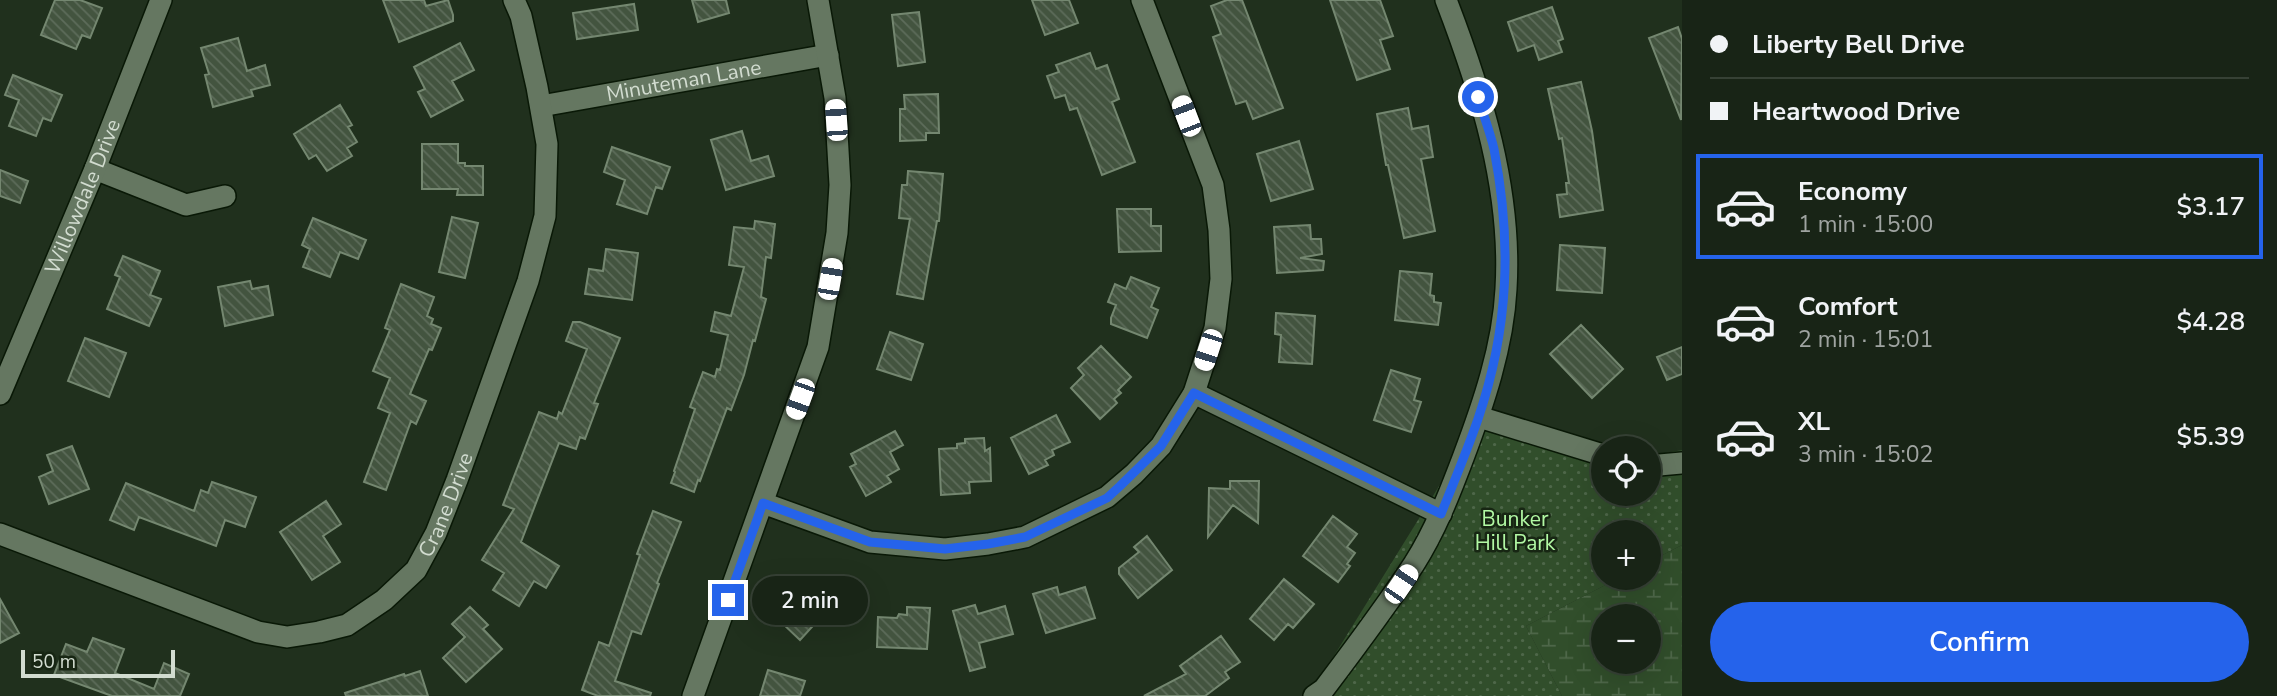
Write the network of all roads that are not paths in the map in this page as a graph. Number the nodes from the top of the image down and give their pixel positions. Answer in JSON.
{"nodes":[{"id":1,"x":161,"y":0,"type":"edge"},
{"id":2,"x":514,"y":0,"type":"edge"},
{"id":3,"x":818,"y":0,"type":"edge"},
{"id":4,"x":1142,"y":0,"type":"edge"},
{"id":5,"x":1446,"y":0,"type":"edge"},
{"id":6,"x":828,"y":55,"type":"junction"},
{"id":7,"x":541,"y":106,"type":"junction"},
{"id":8,"x":95,"y":169,"type":"junction"},
{"id":9,"x":225,"y":196,"type":"dead end"},
{"id":10,"x":1194,"y":393,"type":"junction"},
{"id":11,"x":0,"y":394,"type":"edge"},
{"id":12,"x":1479,"y":417,"type":"junction"},
{"id":13,"x":1591,"y":451,"type":"edge"},
{"id":14,"x":1682,"y":463,"type":"edge"},
{"id":15,"x":1661,"y":465,"type":"edge"},
{"id":16,"x":763,"y":503,"type":"junction"},
{"id":17,"x":1441,"y":514,"type":"junction"},
{"id":18,"x":0,"y":534,"type":"edge"},
{"id":19,"x":1323,"y":694,"type":"edge"},
{"id":20,"x":694,"y":696,"type":"edge"}],
"edges":[{"from":1,"to":8,"type":"street","name":"Willowdale Drive"},
{"from":2,"to":7,"type":"street","name":"Crane Drive"},
{"from":3,"to":6,"type":"street"},
{"from":4,"to":10,"type":"street"},
{"from":5,"to":12,"type":"street"},
{"from":6,"to":7,"type":"street","name":"Minuteman Lane"},
{"from":6,"to":16,"type":"street"},
{"from":7,"to":18,"type":"street","name":"Crane Drive"},
{"from":8,"to":9,"type":"street"},
{"from":8,"to":11,"type":"street","name":"Willowdale Drive"},
{"from":10,"to":16,"type":"street"},
{"from":10,"to":17,"type":"street"},
{"from":12,"to":13,"type":"street"},
{"from":12,"to":17,"type":"street"},
{"from":14,"to":15,"type":"street"},
{"from":16,"to":20,"type":"street"},
{"from":17,"to":19,"type":"street"}]}
